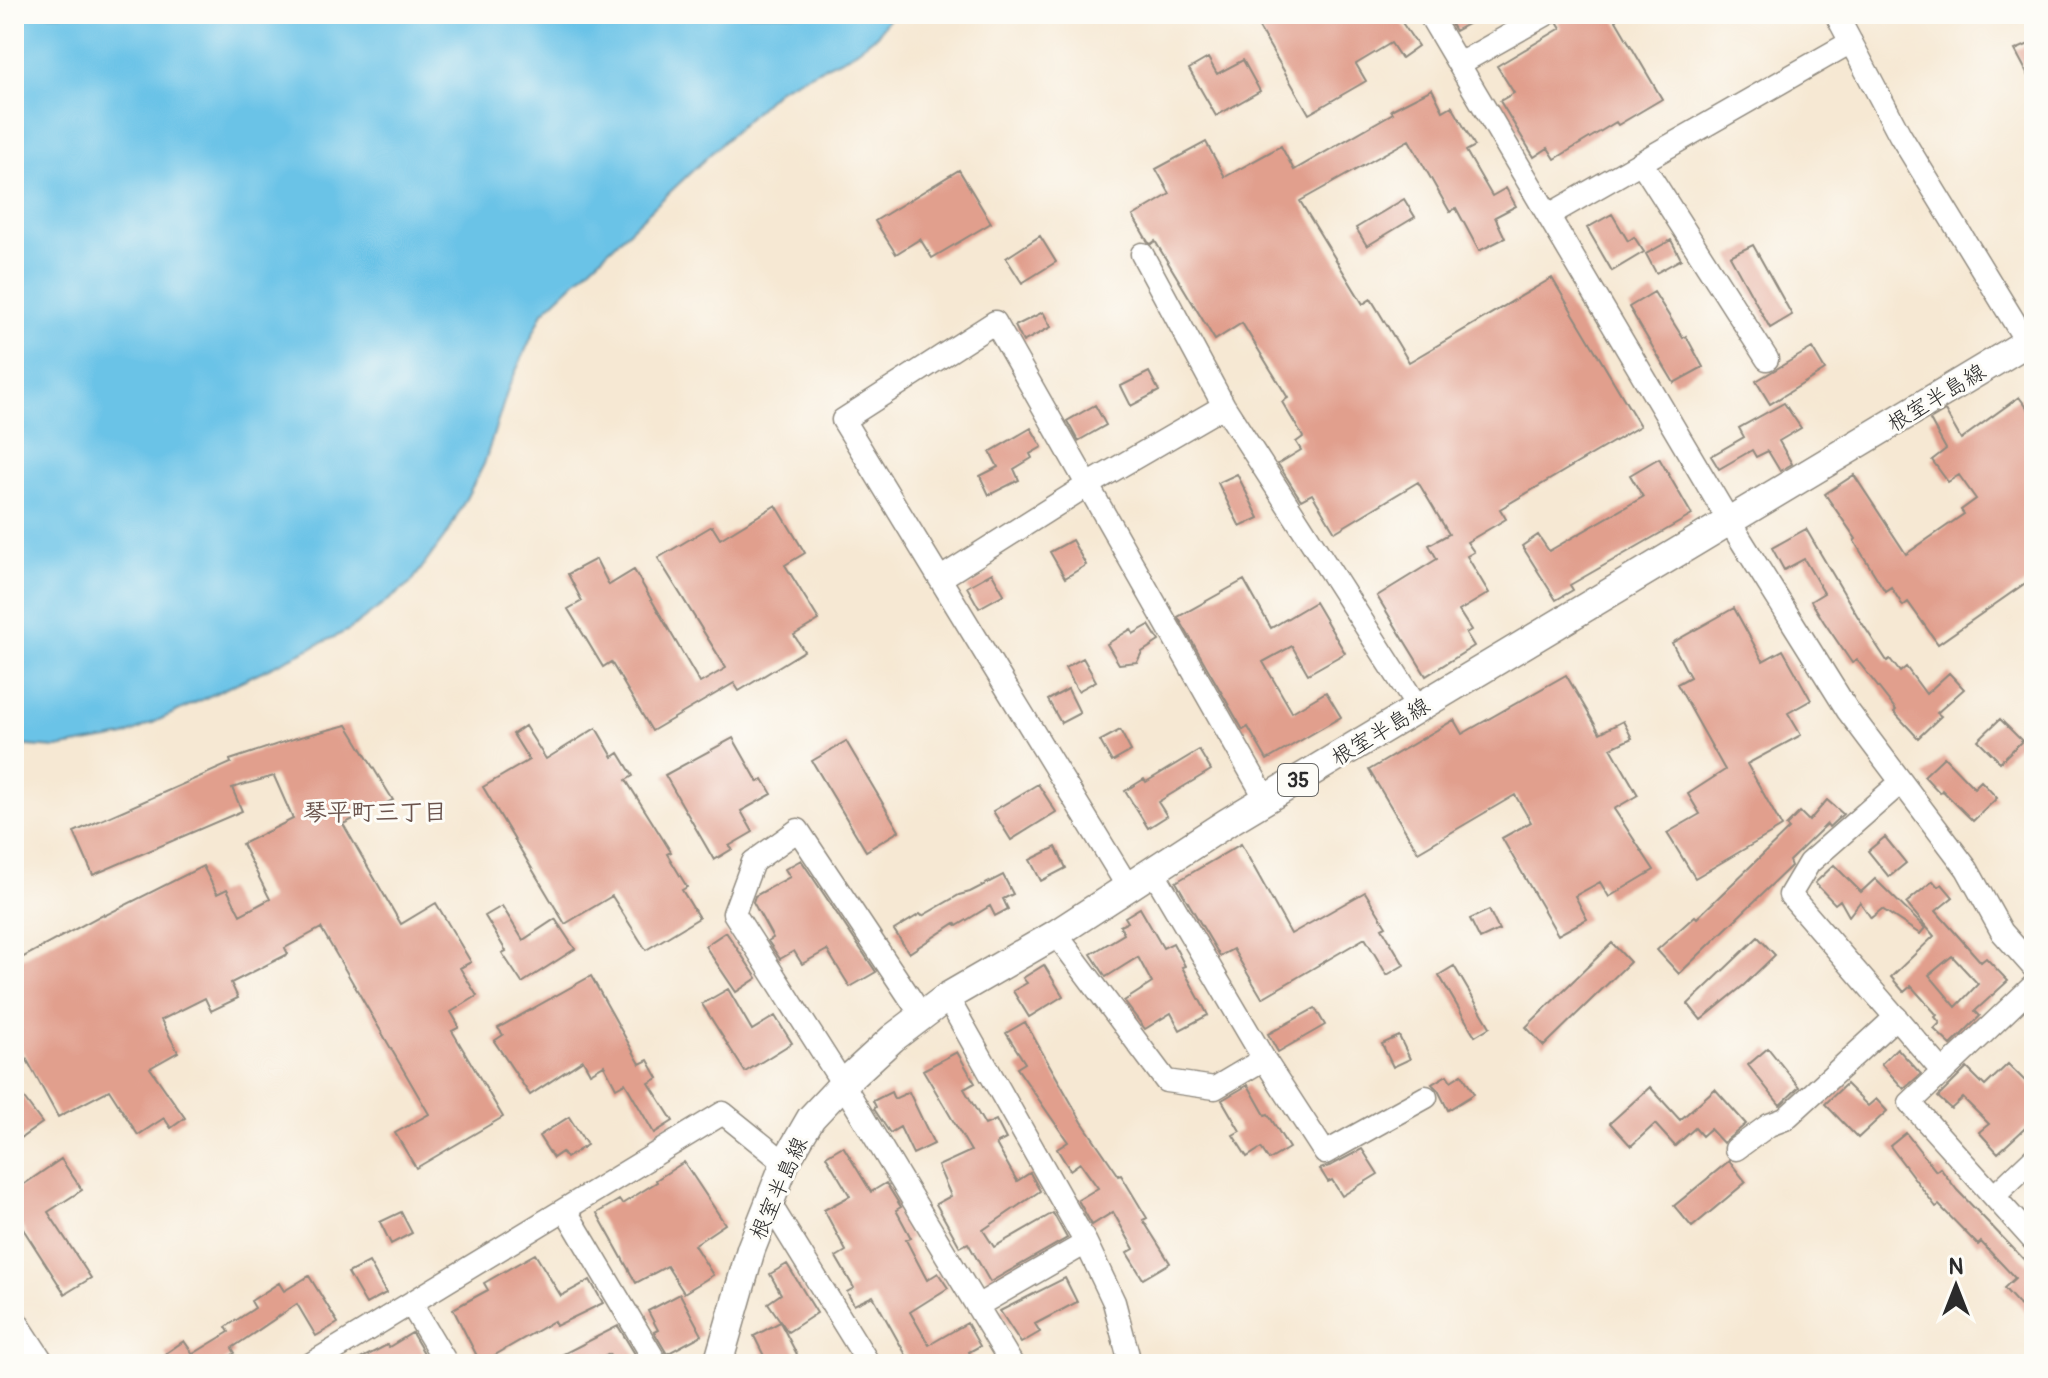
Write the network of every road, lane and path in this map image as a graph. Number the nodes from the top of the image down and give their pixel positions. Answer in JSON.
{"nodes":[{"id":1,"x":1429,"y":14,"type":"edge"},
{"id":2,"x":1547,"y":14,"type":"edge"},
{"id":3,"x":1836,"y":14,"type":"edge"},
{"id":4,"x":1851,"y":42,"type":"junction"},
{"id":5,"x":1459,"y":64,"type":"junction"},
{"id":6,"x":1641,"y":162,"type":"junction"},
{"id":7,"x":1549,"y":215,"type":"junction"},
{"id":8,"x":1142,"y":254,"type":"dead end"},
{"id":9,"x":2032,"y":345,"type":"edge"},
{"id":10,"x":1767,"y":359,"type":"dead end"},
{"id":11,"x":1224,"y":406,"type":"junction"},
{"id":12,"x":1086,"y":486,"type":"junction"},
{"id":13,"x":1729,"y":521,"type":"junction"},
{"id":14,"x":941,"y":578,"type":"junction"},
{"id":15,"x":1418,"y":708,"type":"junction"},
{"id":16,"x":1900,"y":783,"type":"junction"},
{"id":17,"x":1266,"y":799,"type":"junction"},
{"id":18,"x":1153,"y":871,"type":"junction"},
{"id":19,"x":1128,"y":887,"type":"junction"},
{"id":20,"x":1056,"y":934,"type":"junction"},
{"id":21,"x":2034,"y":968,"type":"edge"},
{"id":22,"x":2034,"y":985,"type":"edge"},
{"id":23,"x":947,"y":997,"type":"junction"},
{"id":24,"x":922,"y":1016,"type":"junction"},
{"id":25,"x":1896,"y":1017,"type":"junction"},
{"id":26,"x":1264,"y":1059,"type":"junction"},
{"id":27,"x":1943,"y":1072,"type":"junction"},
{"id":28,"x":843,"y":1084,"type":"junction"},
{"id":29,"x":1426,"y":1097,"type":"dead end"},
{"id":30,"x":1736,"y":1149,"type":"dead end"},
{"id":31,"x":2034,"y":1158,"type":"edge"},
{"id":32,"x":785,"y":1163,"type":"junction"},
{"id":33,"x":1994,"y":1196,"type":"junction"},
{"id":34,"x":770,"y":1204,"type":"junction"},
{"id":35,"x":566,"y":1211,"type":"junction"},
{"id":36,"x":2034,"y":1241,"type":"edge"},
{"id":37,"x":1086,"y":1243,"type":"junction"},
{"id":38,"x":411,"y":1304,"type":"junction"},
{"id":39,"x":977,"y":1306,"type":"junction"},
{"id":40,"x":14,"y":1318,"type":"edge"},
{"id":41,"x":44,"y":1364,"type":"edge"},
{"id":42,"x":311,"y":1364,"type":"edge"},
{"id":43,"x":447,"y":1364,"type":"edge"},
{"id":44,"x":657,"y":1364,"type":"edge"},
{"id":45,"x":718,"y":1364,"type":"edge"},
{"id":46,"x":869,"y":1364,"type":"edge"},
{"id":47,"x":1012,"y":1364,"type":"edge"},
{"id":48,"x":1124,"y":1364,"type":"edge"}],
"edges":[{"from":1,"to":5,"type":"street"},
{"from":2,"to":5,"type":"street"},
{"from":3,"to":4,"type":"street"},
{"from":4,"to":6,"type":"street"},
{"from":4,"to":9,"type":"street"},
{"from":5,"to":7,"type":"street"},
{"from":6,"to":7,"type":"street"},
{"from":6,"to":10,"type":"street"},
{"from":7,"to":13,"type":"street"},
{"from":8,"to":11,"type":"street"},
{"from":9,"to":13,"type":"main road","name":"根室半島線","number":"35"},
{"from":11,"to":12,"type":"street"},
{"from":11,"to":15,"type":"street"},
{"from":12,"to":14,"type":"street"},
{"from":12,"to":14,"type":"street"},
{"from":12,"to":17,"type":"street"},
{"from":13,"to":15,"type":"main road","name":"根室半島線","number":"35"},
{"from":13,"to":16,"type":"street"},
{"from":14,"to":19,"type":"street"},
{"from":15,"to":17,"type":"main road","name":"根室半島線","number":"35"},
{"from":16,"to":21,"type":"street"},
{"from":16,"to":25,"type":"street"},
{"from":17,"to":18,"type":"main road","name":"根室半島線","number":"35"},
{"from":18,"to":19,"type":"main road","name":"根室半島線","number":"35"},
{"from":18,"to":26,"type":"street"},
{"from":19,"to":20,"type":"main road","name":"根室半島線","number":"35"},
{"from":20,"to":23,"type":"main road","name":"根室半島線","number":"35"},
{"from":20,"to":26,"type":"street"},
{"from":22,"to":27,"type":"street"},
{"from":23,"to":24,"type":"main road","name":"根室半島線","number":"35"},
{"from":23,"to":37,"type":"street"},
{"from":24,"to":28,"type":"main road","name":"根室半島線","number":"35"},
{"from":24,"to":28,"type":"street"},
{"from":25,"to":27,"type":"street"},
{"from":25,"to":30,"type":"street"},
{"from":26,"to":29,"type":"street"},
{"from":27,"to":33,"type":"street"},
{"from":28,"to":32,"type":"main road","name":"根室半島線","number":"35"},
{"from":28,"to":39,"type":"street"},
{"from":31,"to":33,"type":"street"},
{"from":32,"to":34,"type":"main road","name":"根室半島線","number":"35"},
{"from":32,"to":35,"type":"street"},
{"from":33,"to":36,"type":"street"},
{"from":34,"to":45,"type":"main road","name":"根室半島線","number":"35"},
{"from":34,"to":46,"type":"street"},
{"from":35,"to":38,"type":"street"},
{"from":35,"to":44,"type":"street"},
{"from":37,"to":39,"type":"street"},
{"from":37,"to":48,"type":"street"},
{"from":38,"to":42,"type":"street"},
{"from":38,"to":43,"type":"street"},
{"from":39,"to":47,"type":"street"},
{"from":40,"to":41,"type":"street"}]}
